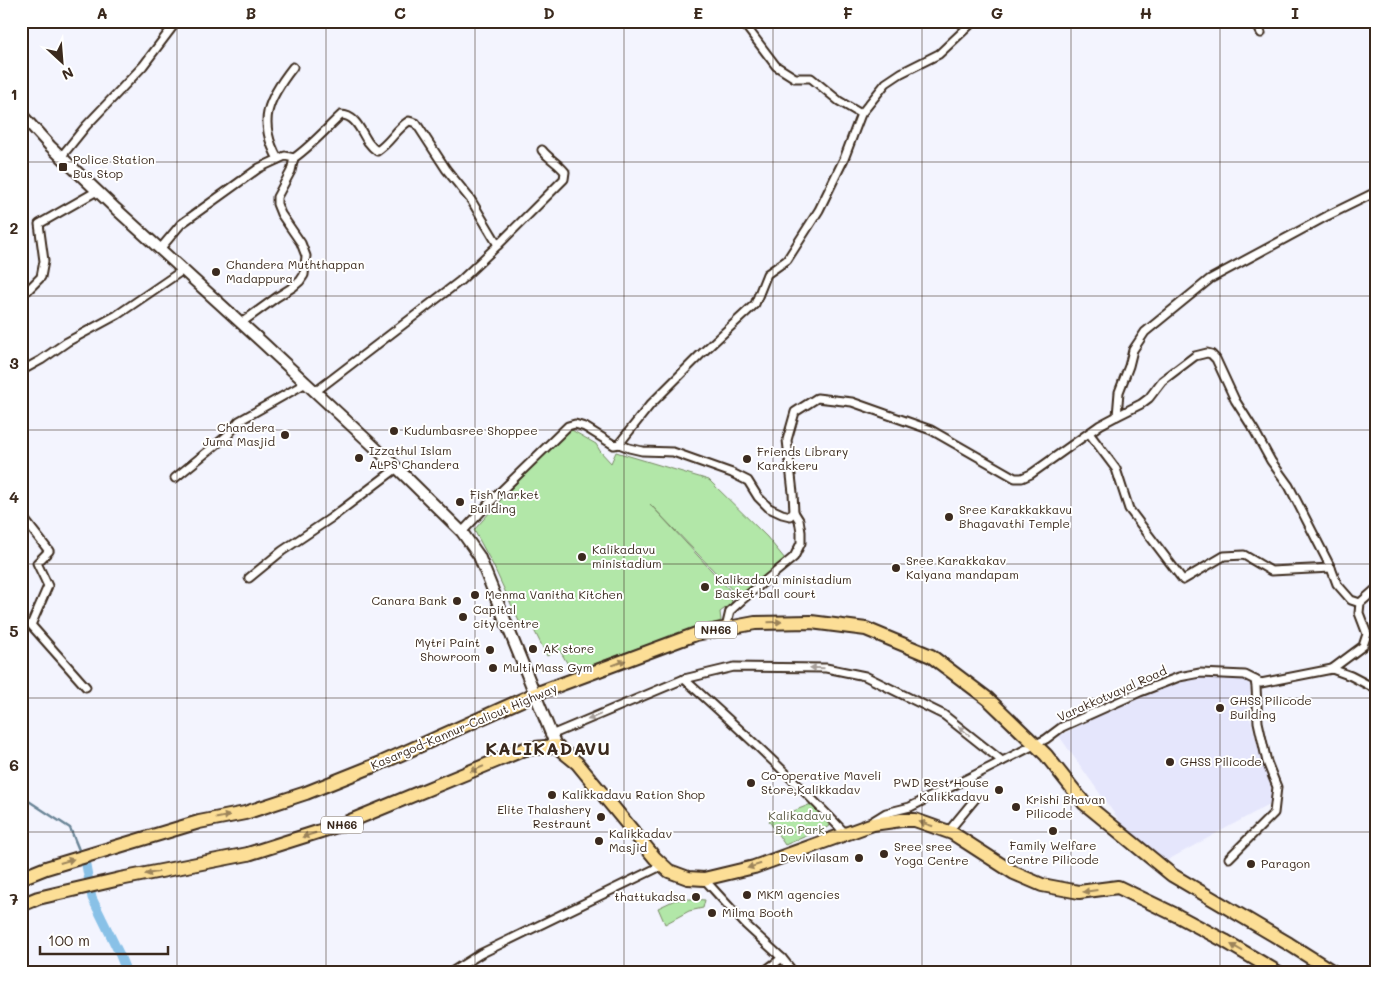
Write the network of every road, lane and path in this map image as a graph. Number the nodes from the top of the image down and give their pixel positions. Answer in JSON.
{"nodes":[{"id":1,"x":170,"y":21,"type":"edge"},
{"id":2,"x":742,"y":21,"type":"edge"},
{"id":3,"x":974,"y":21,"type":"edge"},
{"id":4,"x":1255,"y":21,"type":"edge"},
{"id":5,"x":1261,"y":33,"type":"dead end"},
{"id":6,"x":293,"y":67,"type":"dead end"},
{"id":7,"x":21,"y":114,"type":"edge"},
{"id":8,"x":862,"y":114,"type":"junction"},
{"id":9,"x":542,"y":150,"type":"dead end"},
{"id":10,"x":61,"y":157,"type":"junction"},
{"id":11,"x":294,"y":158,"type":"junction"},
{"id":12,"x":278,"y":159,"type":"junction"},
{"id":13,"x":96,"y":191,"type":"junction"},
{"id":14,"x":1376,"y":192,"type":"edge"},
{"id":15,"x":498,"y":245,"type":"junction"},
{"id":16,"x":160,"y":249,"type":"junction"},
{"id":17,"x":183,"y":270,"type":"junction"},
{"id":18,"x":28,"y":290,"type":"dead end"},
{"id":19,"x":241,"y":323,"type":"junction"},
{"id":20,"x":21,"y":371,"type":"edge"},
{"id":21,"x":306,"y":383,"type":"junction"},
{"id":22,"x":315,"y":392,"type":"junction"},
{"id":23,"x":1117,"y":416,"type":"junction"},
{"id":24,"x":1089,"y":433,"type":"junction"},
{"id":25,"x":619,"y":444,"type":"junction"},
{"id":26,"x":397,"y":468,"type":"junction"},
{"id":27,"x":175,"y":478,"type":"dead end"},
{"id":28,"x":794,"y":512,"type":"junction"},
{"id":29,"x":21,"y":515,"type":"edge"},
{"id":30,"x":462,"y":532,"type":"junction"},
{"id":31,"x":1331,"y":568,"type":"junction"},
{"id":32,"x":248,"y":578,"type":"dead end"},
{"id":33,"x":1376,"y":589,"type":"edge"},
{"id":34,"x":1360,"y":603,"type":"junction"},
{"id":35,"x":726,"y":628,"type":"junction"},
{"id":36,"x":1332,"y":669,"type":"junction"},
{"id":37,"x":684,"y":679,"type":"junction"},
{"id":38,"x":1254,"y":680,"type":"junction"},
{"id":39,"x":86,"y":687,"type":"dead end"},
{"id":40,"x":1376,"y":689,"type":"edge"},
{"id":41,"x":535,"y":694,"type":"junction"},
{"id":42,"x":554,"y":740,"type":"junction"},
{"id":43,"x":1035,"y":745,"type":"junction"},
{"id":44,"x":1002,"y":761,"type":"junction"},
{"id":45,"x":975,"y":799,"type":"dead end"},
{"id":46,"x":873,"y":824,"type":"junction"},
{"id":47,"x":846,"y":833,"type":"junction"},
{"id":48,"x":952,"y":833,"type":"junction"},
{"id":49,"x":1229,"y":858,"type":"dead end"},
{"id":50,"x":663,"y":865,"type":"junction"},
{"id":51,"x":21,"y":878,"type":"edge"},
{"id":52,"x":704,"y":879,"type":"junction"},
{"id":53,"x":21,"y":904,"type":"edge"},
{"id":54,"x":782,"y":958,"type":"junction"},
{"id":55,"x":450,"y":973,"type":"edge"},
{"id":56,"x":762,"y":973,"type":"edge"},
{"id":57,"x":794,"y":973,"type":"edge"},
{"id":58,"x":1280,"y":973,"type":"edge"},
{"id":59,"x":1335,"y":973,"type":"edge"}],
"edges":[{"from":1,"to":10,"type":"street"},
{"from":2,"to":8,"type":"street"},
{"from":3,"to":8,"type":"street"},
{"from":4,"to":5,"type":"street"},
{"from":6,"to":12,"type":"street"},
{"from":7,"to":10,"type":"main road"},
{"from":8,"to":25,"type":"street"},
{"from":9,"to":15,"type":"street"},
{"from":10,"to":13,"type":"main road"},
{"from":11,"to":12,"type":"street"},
{"from":11,"to":15,"type":"street"},
{"from":11,"to":19,"type":"street"},
{"from":12,"to":16,"type":"street"},
{"from":13,"to":16,"type":"main road"},
{"from":13,"to":18,"type":"street"},
{"from":14,"to":23,"type":"street"},
{"from":15,"to":22,"type":"street"},
{"from":16,"to":17,"type":"main road"},
{"from":17,"to":19,"type":"main road"},
{"from":17,"to":20,"type":"street"},
{"from":19,"to":21,"type":"main road"},
{"from":21,"to":22,"type":"main road"},
{"from":21,"to":27,"type":"street"},
{"from":22,"to":26,"type":"main road"},
{"from":23,"to":24,"type":"street"},
{"from":23,"to":31,"type":"street"},
{"from":24,"to":28,"type":"street"},
{"from":24,"to":31,"type":"street"},
{"from":25,"to":28,"type":"street"},
{"from":25,"to":30,"type":"street"},
{"from":26,"to":30,"type":"main road"},
{"from":26,"to":32,"type":"street"},
{"from":28,"to":35,"type":"street"},
{"from":29,"to":39,"type":"street"},
{"from":30,"to":41,"type":"main road"},
{"from":31,"to":34,"type":"street"},
{"from":33,"to":34,"type":"street"},
{"from":34,"to":36,"type":"street"},
{"from":41,"to":35,"type":"highway","name":"Kasargod-Kannur-Calicut Highway","number":"NH66","one_way":true},
{"from":35,"to":43,"type":"highway","name":"Kasargod-Kannur-Calicut Highway","number":"NH66","one_way":true},
{"from":36,"to":38,"type":"street","name":"Varakkotvayal Road"},
{"from":36,"to":40,"type":"street"},
{"from":37,"to":42,"type":"street","one_way":true},
{"from":44,"to":37,"type":"street","one_way":true},
{"from":37,"to":47,"type":"street"},
{"from":38,"to":43,"type":"street","name":"Varakkotvayal Road"},
{"from":38,"to":49,"type":"street"},
{"from":41,"to":42,"type":"main road"},
{"from":51,"to":41,"type":"highway","name":"Kasargod-Kannur-Calicut Highway","number":"NH66","one_way":true},
{"from":42,"to":50,"type":"highway"},
{"from":42,"to":53,"type":"highway","number":"NH66","one_way":true},
{"from":43,"to":44,"type":"street","name":"Varakkotvayal Road"},
{"from":43,"to":59,"type":"highway","name":"Kasargod-Kannur-Calicut Highway","number":"NH66"},
{"from":44,"to":46,"type":"street","name":"Varakkotvayal Road"},
{"from":45,"to":48,"type":"street"},
{"from":46,"to":47,"type":"highway"},
{"from":48,"to":46,"type":"highway","one_way":true},
{"from":47,"to":52,"type":"highway","one_way":true},
{"from":58,"to":48,"type":"highway","one_way":true},
{"from":50,"to":52,"type":"highway"},
{"from":50,"to":55,"type":"street"},
{"from":52,"to":54,"type":"street"},
{"from":54,"to":56,"type":"street"},
{"from":54,"to":57,"type":"street"}]}
